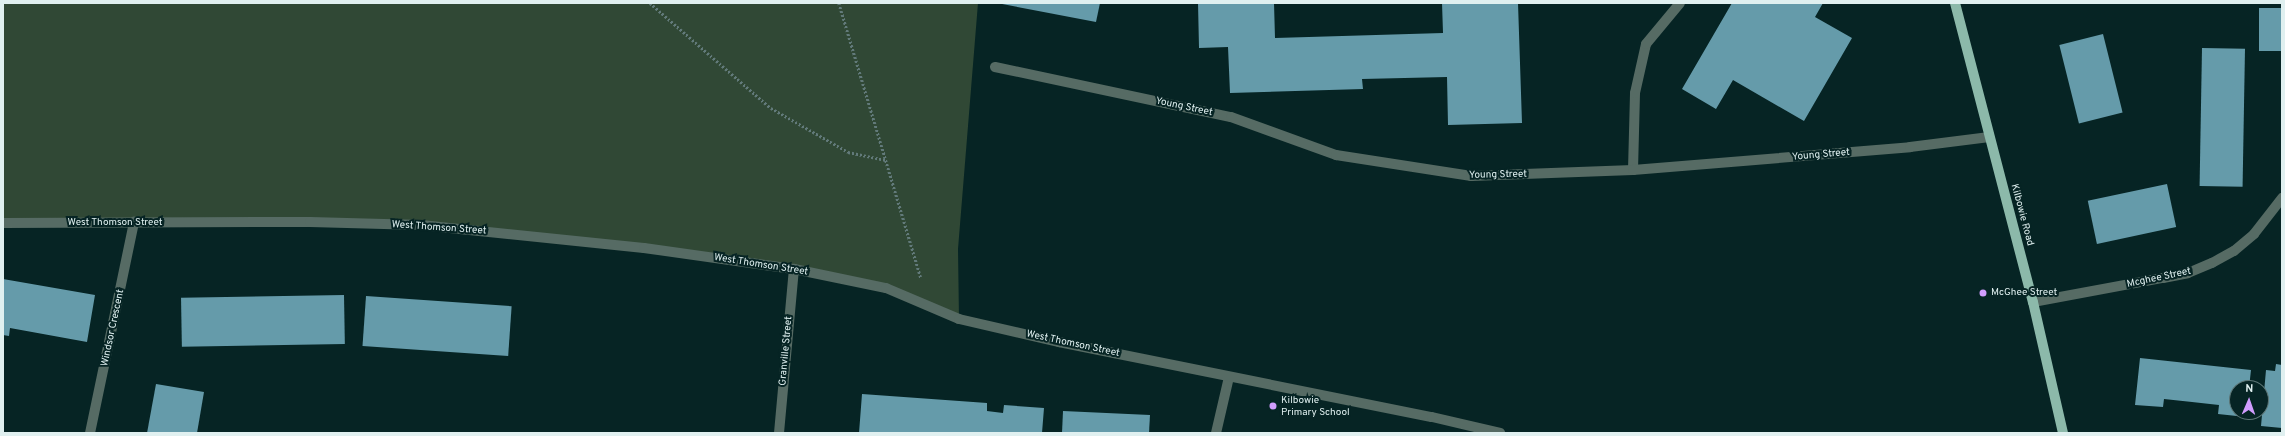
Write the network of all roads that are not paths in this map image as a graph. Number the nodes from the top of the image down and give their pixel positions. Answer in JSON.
{"nodes":[{"id":1,"x":1680,"y":3,"type":"edge"},
{"id":2,"x":1955,"y":3,"type":"edge"},
{"id":3,"x":995,"y":67,"type":"dead end"},
{"id":4,"x":1989,"y":137,"type":"junction"},
{"id":5,"x":1633,"y":170,"type":"junction"},
{"id":6,"x":2282,"y":198,"type":"edge"},
{"id":7,"x":134,"y":222,"type":"junction"},
{"id":8,"x":3,"y":223,"type":"edge"},
{"id":9,"x":794,"y":269,"type":"junction"},
{"id":10,"x":2033,"y":302,"type":"junction"},
{"id":11,"x":1230,"y":377,"type":"junction"},
{"id":12,"x":90,"y":433,"type":"edge"},
{"id":13,"x":779,"y":433,"type":"edge"},
{"id":14,"x":1216,"y":433,"type":"edge"},
{"id":15,"x":1500,"y":433,"type":"edge"},
{"id":16,"x":2064,"y":433,"type":"edge"}],
"edges":[{"from":1,"to":5,"type":"street"},
{"from":2,"to":4,"type":"main road","name":"Kilbowie Road"},
{"from":3,"to":5,"type":"street","name":"Young Street"},
{"from":4,"to":5,"type":"street","name":"Young Street"},
{"from":4,"to":10,"type":"main road","name":"Kilbowie Road"},
{"from":6,"to":10,"type":"street","name":"Mcghee Street"},
{"from":7,"to":8,"type":"street","name":"West Thomson Street"},
{"from":7,"to":9,"type":"street","name":"West Thomson Street"},
{"from":7,"to":12,"type":"street","name":"Windsor Crescent"},
{"from":9,"to":11,"type":"street","name":"West Thomson Street"},
{"from":9,"to":13,"type":"street","name":"Granville Street"},
{"from":10,"to":16,"type":"main road","name":"Kilbowie Road"},
{"from":11,"to":14,"type":"street"},
{"from":11,"to":15,"type":"street","name":"West Thomson Street"}]}
